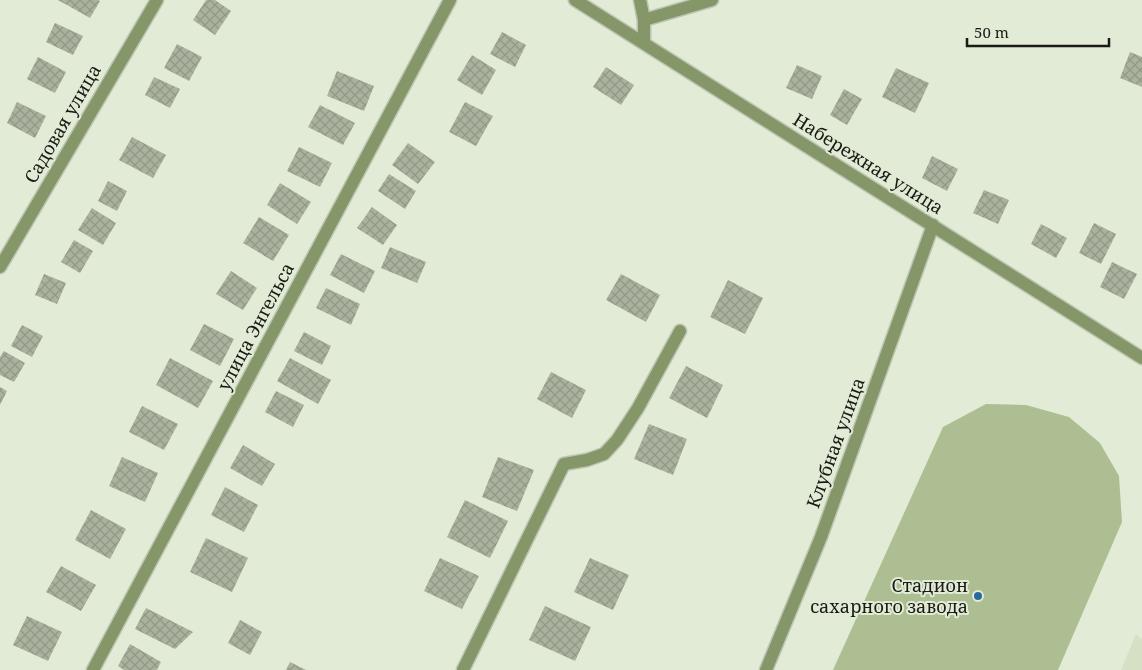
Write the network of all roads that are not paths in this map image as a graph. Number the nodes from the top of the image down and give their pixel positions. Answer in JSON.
{"nodes":[{"id":1,"x":157,"y":0,"type":"edge"},
{"id":2,"x":450,"y":0,"type":"edge"},
{"id":3,"x":575,"y":0,"type":"edge"},
{"id":4,"x":640,"y":0,"type":"edge"},
{"id":5,"x":712,"y":0,"type":"edge"},
{"id":6,"x":644,"y":20,"type":"junction"},
{"id":7,"x":644,"y":43,"type":"junction"},
{"id":8,"x":933,"y":225,"type":"junction"},
{"id":9,"x":0,"y":267,"type":"edge"},
{"id":10,"x":680,"y":331,"type":"dead end"},
{"id":11,"x":1142,"y":358,"type":"edge"},
{"id":12,"x":93,"y":670,"type":"edge"},
{"id":13,"x":463,"y":670,"type":"edge"},
{"id":14,"x":766,"y":670,"type":"edge"}],
"edges":[{"from":1,"to":9,"type":"street","name":"Садовая улица"},
{"from":2,"to":12,"type":"street","name":"улица Энгельса"},
{"from":3,"to":7,"type":"street","name":"Набережная улица"},
{"from":4,"to":6,"type":"street"},
{"from":5,"to":6,"type":"street"},
{"from":6,"to":7,"type":"street"},
{"from":7,"to":8,"type":"street","name":"Набережная улица"},
{"from":8,"to":11,"type":"street","name":"Набережная улица"},
{"from":8,"to":14,"type":"street","name":"Клубная улица"},
{"from":10,"to":13,"type":"street"}]}
